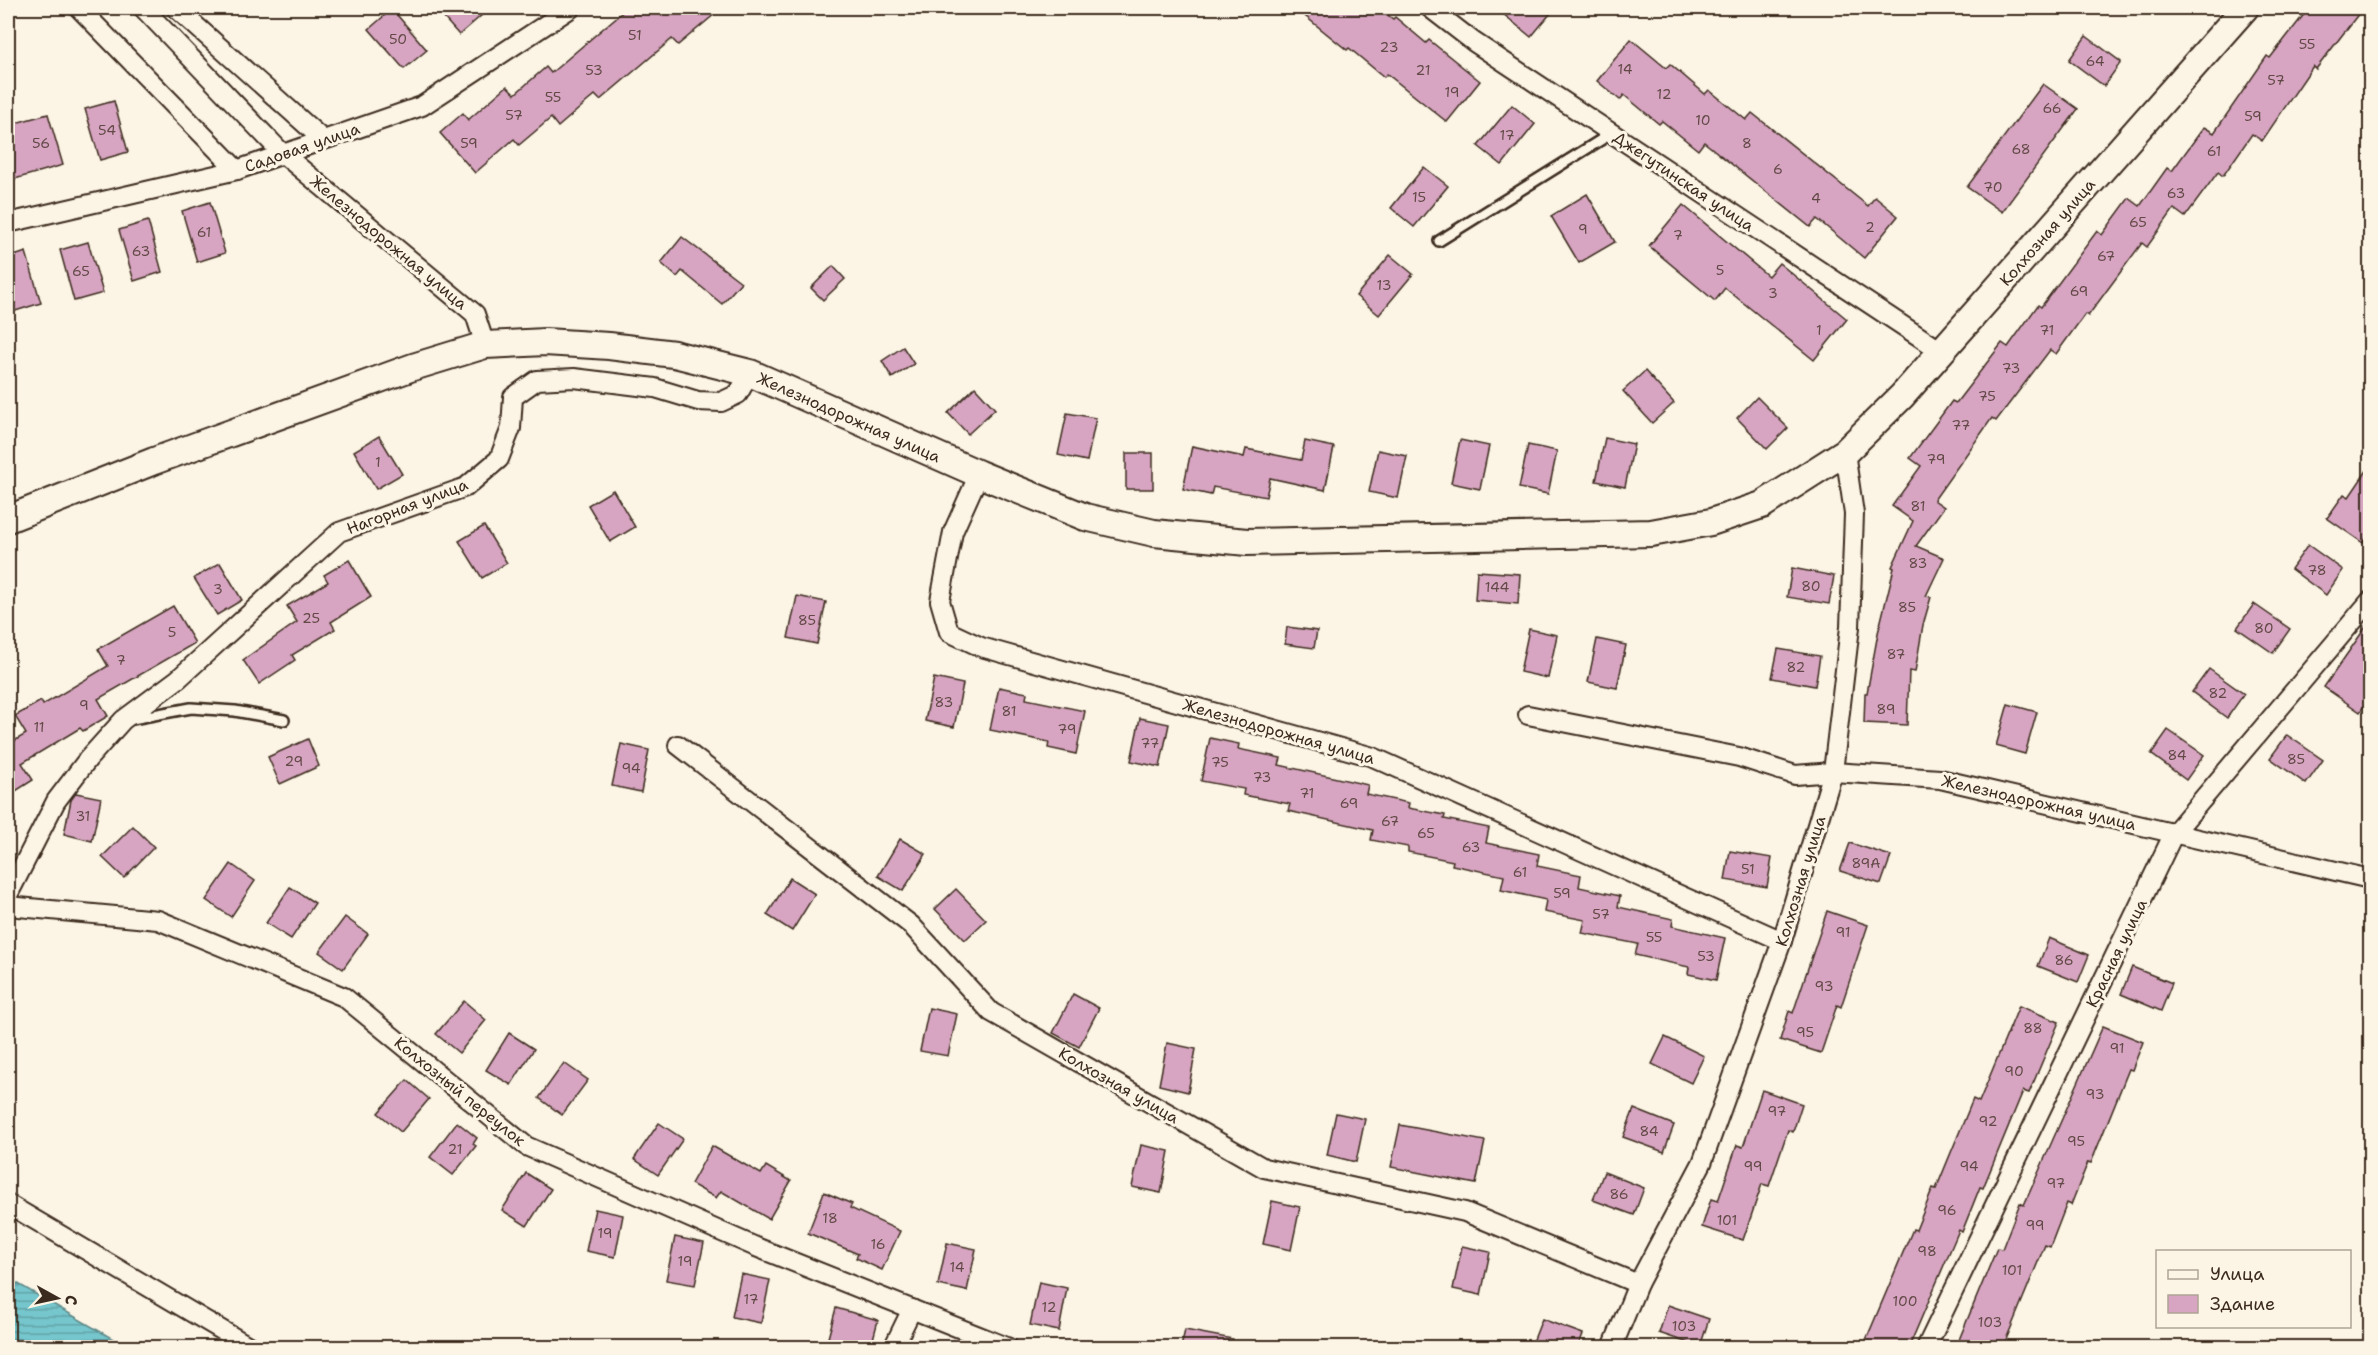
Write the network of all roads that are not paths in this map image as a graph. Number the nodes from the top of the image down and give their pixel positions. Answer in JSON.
{"nodes":[{"id":1,"x":79,"y":8,"type":"edge"},
{"id":2,"x":143,"y":8,"type":"edge"},
{"id":3,"x":176,"y":8,"type":"edge"},
{"id":4,"x":571,"y":8,"type":"edge"},
{"id":5,"x":1430,"y":8,"type":"edge"},
{"id":6,"x":2245,"y":8,"type":"edge"},
{"id":7,"x":1612,"y":133,"type":"junction"},
{"id":8,"x":322,"y":140,"type":"junction"},
{"id":9,"x":282,"y":153,"type":"junction"},
{"id":10,"x":237,"y":170,"type":"junction"},
{"id":11,"x":8,"y":223,"type":"edge"},
{"id":12,"x":1438,"y":241,"type":"dead end"},
{"id":13,"x":485,"y":345,"type":"junction"},
{"id":14,"x":1941,"y":351,"type":"junction"},
{"id":15,"x":750,"y":373,"type":"junction"},
{"id":16,"x":1845,"y":452,"type":"junction"},
{"id":17,"x":979,"y":474,"type":"junction"},
{"id":18,"x":8,"y":519,"type":"edge"},
{"id":19,"x":1651,"y":533,"type":"joint"},
{"id":20,"x":2370,"y":602,"type":"edge"},
{"id":21,"x":1528,"y":715,"type":"dead end"},
{"id":22,"x":123,"y":720,"type":"junction"},
{"id":23,"x":284,"y":720,"type":"dead end"},
{"id":24,"x":678,"y":745,"type":"dead end"},
{"id":25,"x":1833,"y":772,"type":"junction"},
{"id":26,"x":2174,"y":832,"type":"junction"},
{"id":27,"x":2370,"y":879,"type":"edge"},
{"id":28,"x":8,"y":896,"type":"edge"},
{"id":29,"x":8,"y":906,"type":"edge"},
{"id":30,"x":1782,"y":941,"type":"junction"},
{"id":31,"x":8,"y":1204,"type":"edge"},
{"id":32,"x":1638,"y":1284,"type":"junction"},
{"id":33,"x":912,"y":1309,"type":"junction"},
{"id":34,"x":252,"y":1347,"type":"edge"},
{"id":35,"x":893,"y":1347,"type":"edge"},
{"id":36,"x":1009,"y":1347,"type":"edge"},
{"id":37,"x":1612,"y":1347,"type":"edge"},
{"id":38,"x":1926,"y":1347,"type":"edge"}],
"edges":[{"from":1,"to":10,"type":"street"},
{"from":2,"to":9,"type":"street","name":"Железнодорожная улица"},
{"from":3,"to":8,"type":"street"},
{"from":4,"to":8,"type":"street","name":"Садовая улица"},
{"from":5,"to":7,"type":"street","name":"Джегутинская улица"},
{"from":6,"to":14,"type":"main road","name":"Колхозная улица"},
{"from":7,"to":12,"type":"lane"},
{"from":7,"to":14,"type":"street","name":"Джегутинская улица"},
{"from":8,"to":9,"type":"street","name":"Садовая улица"},
{"from":9,"to":10,"type":"street","name":"Садовая улица"},
{"from":9,"to":13,"type":"street","name":"Железнодорожная улица"},
{"from":10,"to":11,"type":"street","name":"Садовая улица"},
{"from":13,"to":15,"type":"main road","name":"Железнодорожная улица"},
{"from":13,"to":18,"type":"main road"},
{"from":14,"to":16,"type":"main road","name":"Колхозная улица"},
{"from":15,"to":17,"type":"main road","name":"Железнодорожная улица"},
{"from":15,"to":22,"type":"street","name":"Нагорная улица"},
{"from":16,"to":19,"type":"main road","name":"Колхозная улица"},
{"from":16,"to":25,"type":"street","name":"Колхозная улица"},
{"from":17,"to":19,"type":"main road","name":"Железнодорожная улица"},
{"from":17,"to":30,"type":"street","name":"Железнодорожная улица"},
{"from":20,"to":26,"type":"street","name":"Красная улица"},
{"from":21,"to":25,"type":"street","name":"Железнодорожная улица"},
{"from":22,"to":23,"type":"lane"},
{"from":22,"to":28,"type":"street","name":"Нагорная улица"},
{"from":24,"to":32,"type":"street","name":"Колхозная улица"},
{"from":25,"to":26,"type":"street","name":"Железнодорожная улица"},
{"from":25,"to":30,"type":"street","name":"Колхозная улица"},
{"from":26,"to":27,"type":"street","name":"Железнодорожная улица"},
{"from":26,"to":38,"type":"street","name":"Красная улица"},
{"from":29,"to":33,"type":"street","name":"Колхозный переулок"},
{"from":30,"to":32,"type":"street","name":"Колхозная улица"},
{"from":31,"to":34,"type":"street"},
{"from":32,"to":37,"type":"street","name":"Колхозная улица"},
{"from":33,"to":35,"type":"street"},
{"from":33,"to":36,"type":"street","name":"Колхозный переулок"}]}
